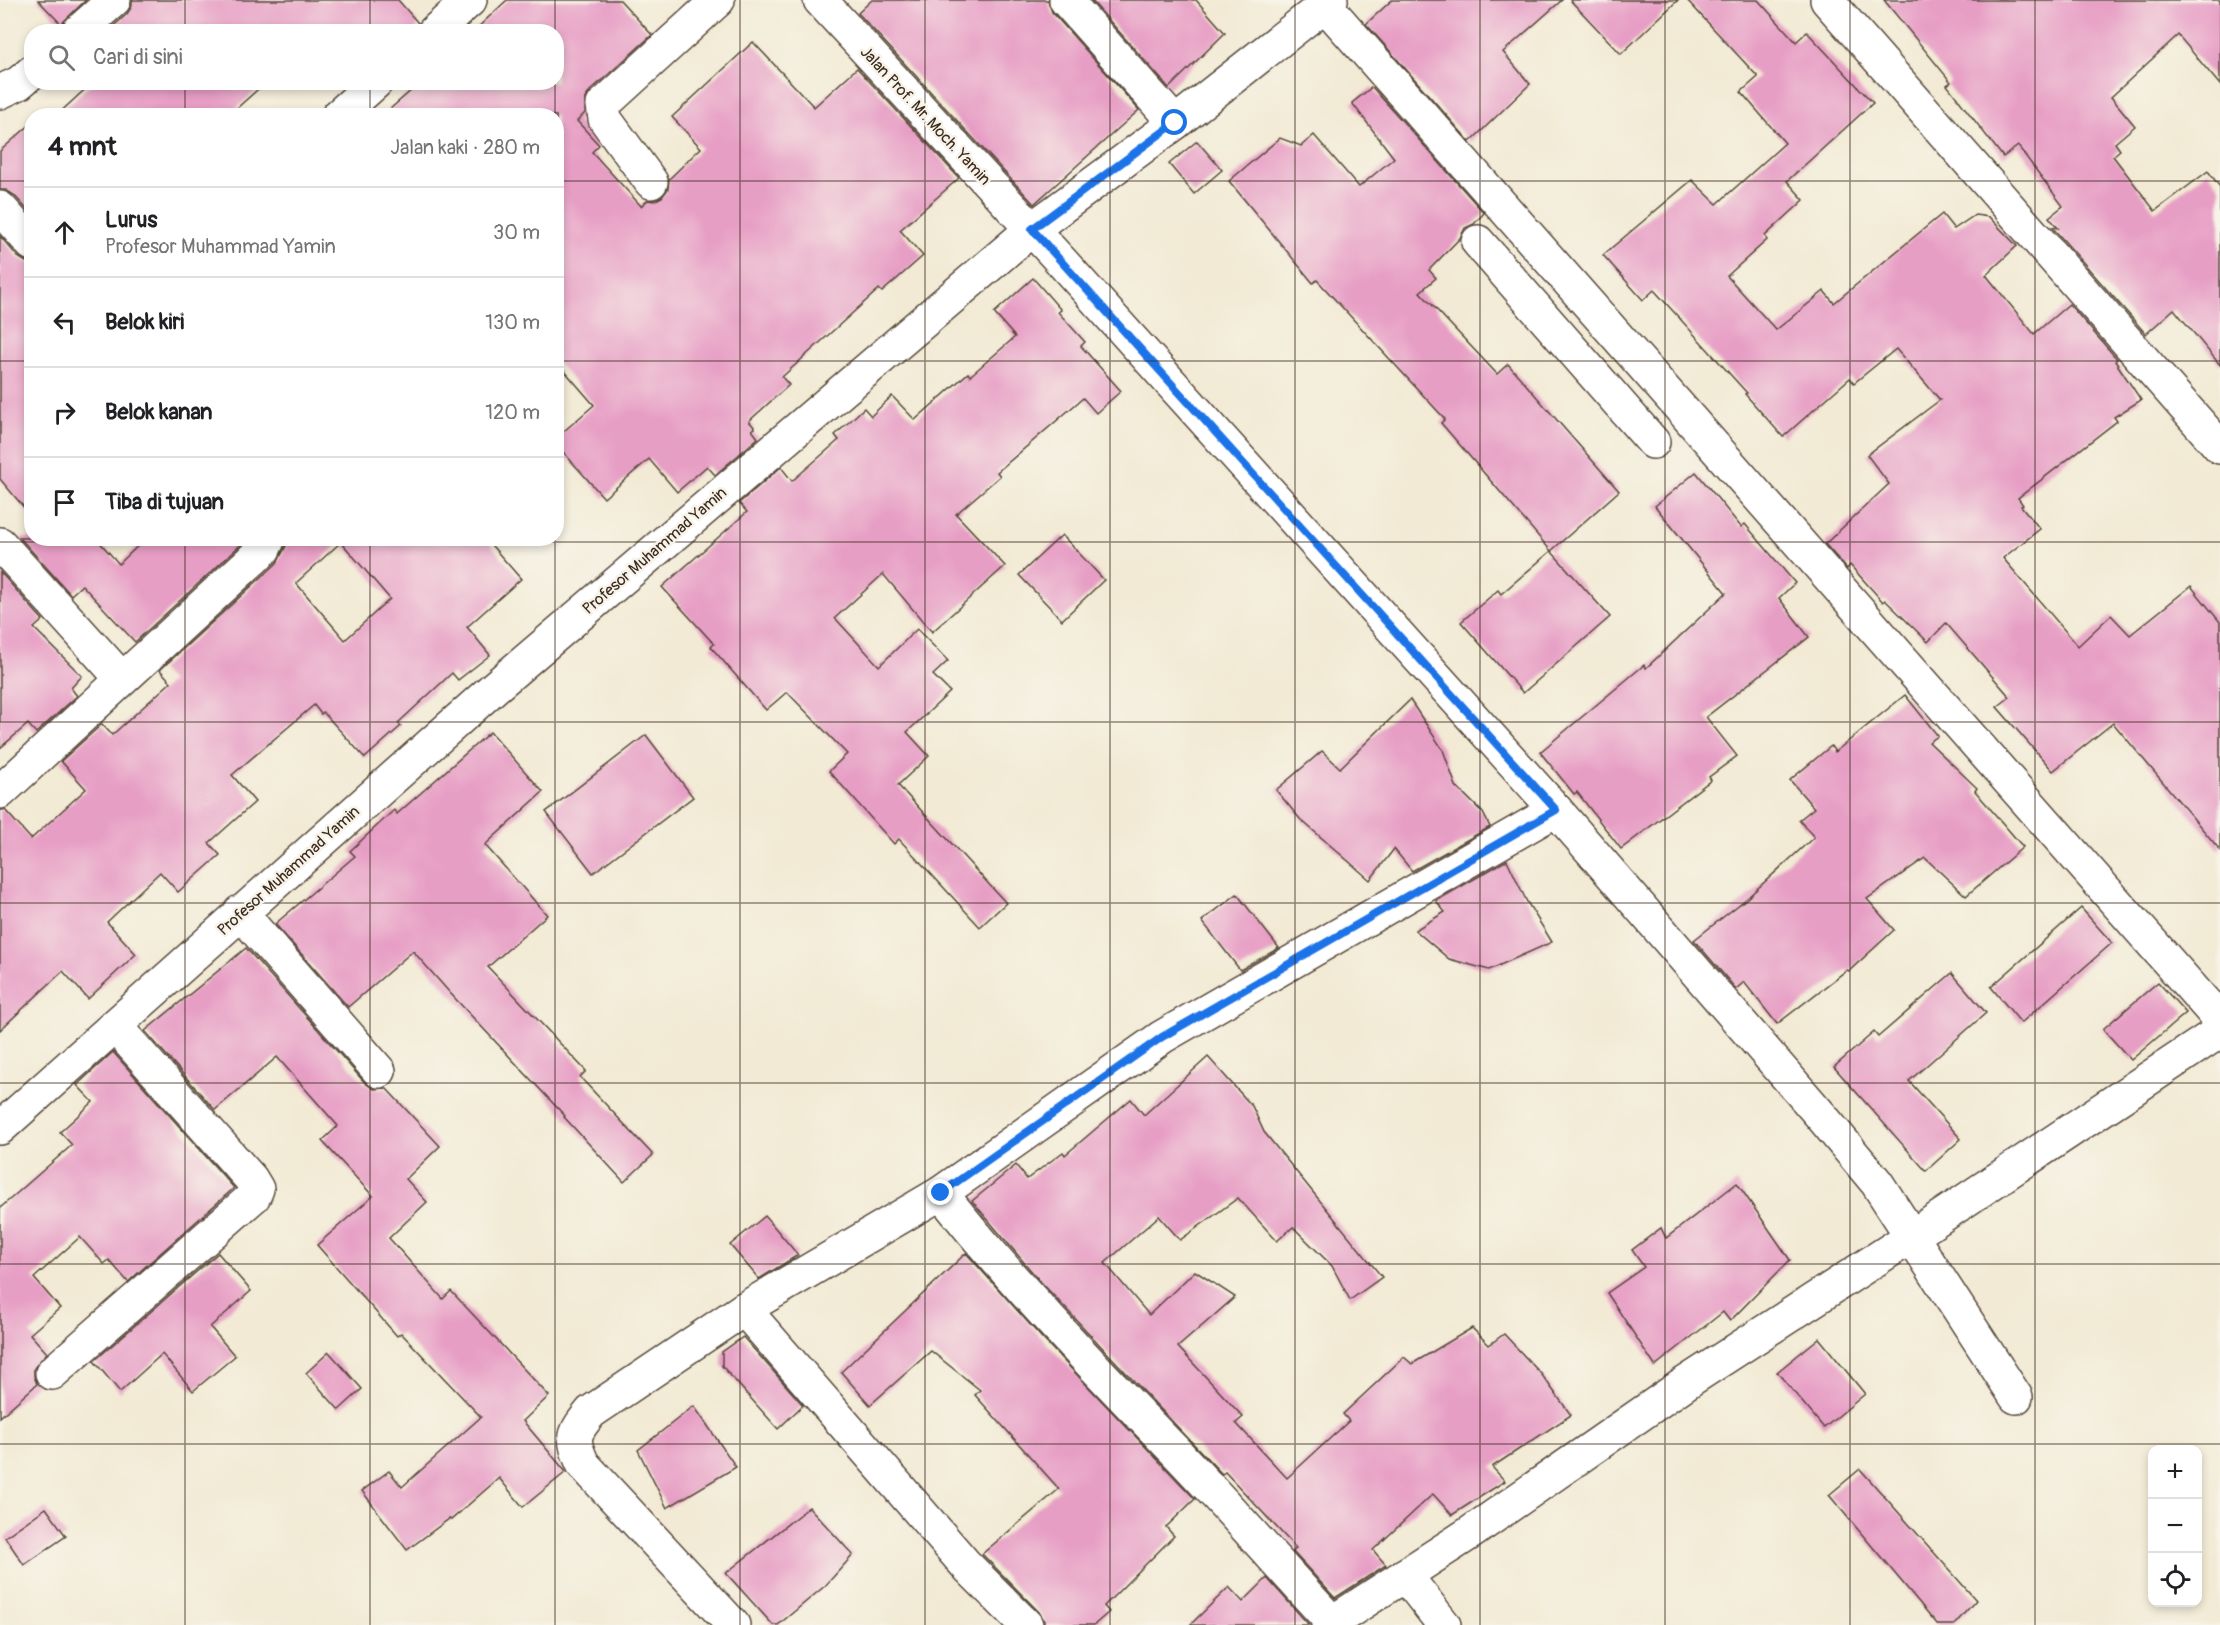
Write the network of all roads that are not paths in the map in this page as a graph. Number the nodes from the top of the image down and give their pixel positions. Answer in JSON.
{"nodes":[{"id":1,"x":114,"y":0,"type":"edge"},
{"id":2,"x":470,"y":0,"type":"edge"},
{"id":3,"x":718,"y":0,"type":"edge"},
{"id":4,"x":820,"y":0,"type":"edge"},
{"id":5,"x":1066,"y":0,"type":"edge"},
{"id":6,"x":1827,"y":0,"type":"edge"},
{"id":7,"x":1328,"y":3,"type":"edge"},
{"id":8,"x":87,"y":24,"type":"edge"},
{"id":9,"x":443,"y":24,"type":"edge"},
{"id":10,"x":24,"y":79,"type":"edge"},
{"id":11,"x":367,"y":90,"type":"edge"},
{"id":12,"x":0,"y":92,"type":"edge"},
{"id":13,"x":347,"y":108,"type":"edge"},
{"id":14,"x":1175,"y":123,"type":"junction"},
{"id":15,"x":651,"y":182,"type":"dead end"},
{"id":16,"x":0,"y":208,"type":"edge"},
{"id":17,"x":1032,"y":229,"type":"junction"},
{"id":18,"x":24,"y":235,"type":"edge"},
{"id":19,"x":1531,"y":239,"type":"junction"},
{"id":20,"x":1478,"y":242,"type":"dead end"},
{"id":21,"x":1502,"y":267,"type":"junction"},
{"id":22,"x":1613,"y":333,"type":"junction"},
{"id":23,"x":1583,"y":360,"type":"junction"},
{"id":24,"x":1653,"y":442,"type":"dead end"},
{"id":25,"x":2220,"y":447,"type":"edge"},
{"id":26,"x":0,"y":544,"type":"edge"},
{"id":27,"x":265,"y":546,"type":"edge"},
{"id":28,"x":122,"y":679,"type":"junction"},
{"id":29,"x":0,"y":792,"type":"edge"},
{"id":30,"x":1556,"y":810,"type":"junction"},
{"id":31,"x":240,"y":912,"type":"junction"},
{"id":32,"x":2220,"y":1020,"type":"edge"},
{"id":33,"x":115,"y":1026,"type":"junction"},
{"id":34,"x":2220,"y":1032,"type":"edge"},
{"id":35,"x":379,"y":1071,"type":"dead end"},
{"id":36,"x":0,"y":1128,"type":"edge"},
{"id":37,"x":941,"y":1193,"type":"junction"},
{"id":38,"x":1912,"y":1236,"type":"junction"},
{"id":39,"x":744,"y":1310,"type":"junction"},
{"id":40,"x":52,"y":1373,"type":"dead end"},
{"id":41,"x":2016,"y":1397,"type":"dead end"},
{"id":42,"x":1405,"y":1575,"type":"junction"},
{"id":43,"x":1330,"y":1623,"type":"edge"},
{"id":44,"x":733,"y":1625,"type":"edge"},
{"id":45,"x":1026,"y":1625,"type":"edge"},
{"id":46,"x":1444,"y":1625,"type":"edge"}],
"edges":[{"from":1,"to":8,"type":"street"},
{"from":2,"to":9,"type":"street"},
{"from":3,"to":15,"type":"street"},
{"from":4,"to":17,"type":"street","name":"Jalan Prof. Mr. Moch. Yamin"},
{"from":5,"to":14,"type":"street"},
{"from":6,"to":25,"type":"street"},
{"from":7,"to":14,"type":"street","name":"Profesor Muhammad Yamin"},
{"from":7,"to":19,"type":"street"},
{"from":10,"to":12,"type":"street"},
{"from":11,"to":13,"type":"street"},
{"from":14,"to":17,"type":"street","name":"Profesor Muhammad Yamin"},
{"from":16,"to":18,"type":"street"},
{"from":17,"to":30,"type":"street","name":"Jalan Prof. Mr. Moch. Yamin"},
{"from":17,"to":31,"type":"street","name":"Profesor Muhammad Yamin"},
{"from":19,"to":21,"type":"street"},
{"from":19,"to":22,"type":"street"},
{"from":20,"to":21,"type":"street"},
{"from":21,"to":23,"type":"street"},
{"from":22,"to":23,"type":"street"},
{"from":22,"to":32,"type":"street"},
{"from":23,"to":24,"type":"street"},
{"from":26,"to":28,"type":"street"},
{"from":27,"to":28,"type":"street"},
{"from":28,"to":29,"type":"street"},
{"from":30,"to":37,"type":"street"},
{"from":30,"to":38,"type":"street","name":"Jalan Prof. Mr. Moch. Yamin"},
{"from":31,"to":33,"type":"street","name":"Profesor Muhammad Yamin"},
{"from":31,"to":35,"type":"street"},
{"from":33,"to":36,"type":"street","name":"Profesor Muhammad Yamin"},
{"from":33,"to":40,"type":"street"},
{"from":34,"to":38,"type":"street"},
{"from":37,"to":39,"type":"street"},
{"from":37,"to":43,"type":"street"},
{"from":38,"to":41,"type":"street","name":"Jalan Prof. Mr. Moch. Yamin"},
{"from":38,"to":42,"type":"street"},
{"from":39,"to":44,"type":"street"},
{"from":39,"to":45,"type":"street"},
{"from":42,"to":43,"type":"street"},
{"from":42,"to":46,"type":"street"}]}
